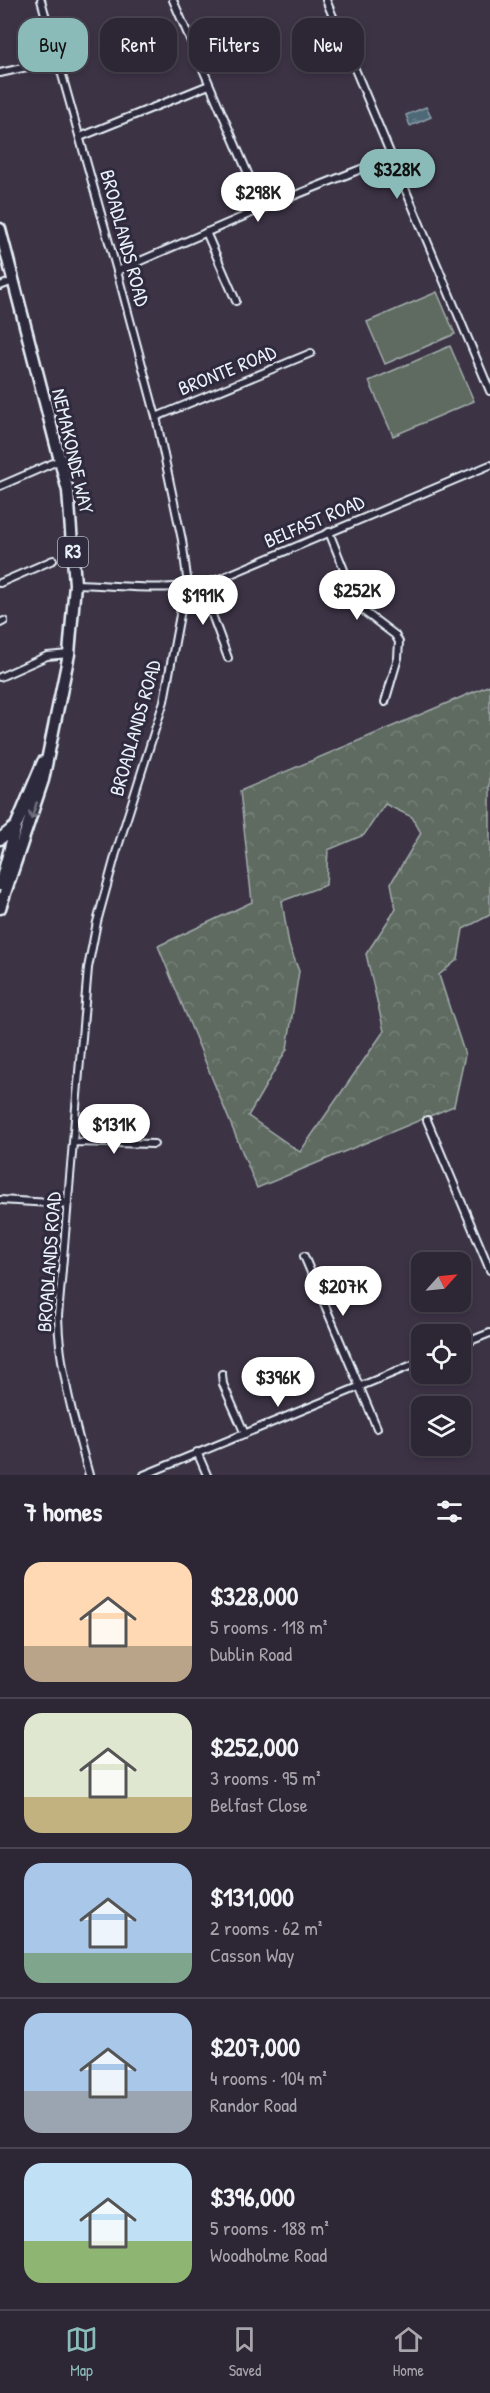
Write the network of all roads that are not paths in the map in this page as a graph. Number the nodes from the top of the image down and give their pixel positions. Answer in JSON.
{"nodes":[{"id":1,"x":41,"y":0,"type":"edge"},
{"id":2,"x":173,"y":0,"type":"edge"},
{"id":3,"x":326,"y":0,"type":"edge"},
{"id":4,"x":46,"y":18,"type":"edge"},
{"id":5,"x":18,"y":70,"type":"edge"},
{"id":6,"x":61,"y":72,"type":"edge"},
{"id":7,"x":0,"y":74,"type":"edge"},
{"id":8,"x":209,"y":86,"type":"junction"},
{"id":9,"x":80,"y":137,"type":"junction"},
{"id":10,"x":391,"y":157,"type":"junction"},
{"id":11,"x":263,"y":208,"type":"junction"},
{"id":12,"x":0,"y":229,"type":"edge"},
{"id":13,"x":206,"y":232,"type":"junction"},
{"id":14,"x":117,"y":271,"type":"junction"},
{"id":15,"x":13,"y":281,"type":"junction"},
{"id":16,"x":0,"y":286,"type":"edge"},
{"id":17,"x":236,"y":301,"type":"dead end"},
{"id":18,"x":311,"y":353,"type":"dead end"},
{"id":19,"x":490,"y":391,"type":"edge"},
{"id":20,"x":156,"y":417,"type":"junction"},
{"id":21,"x":60,"y":460,"type":"junction"},
{"id":22,"x":490,"y":465,"type":"edge"},
{"id":23,"x":0,"y":486,"type":"edge"},
{"id":24,"x":329,"y":532,"type":"junction"},
{"id":25,"x":53,"y":560,"type":"dead end"},
{"id":26,"x":0,"y":583,"type":"edge"},
{"id":27,"x":75,"y":584,"type":"junction"},
{"id":28,"x":188,"y":585,"type":"junction"},
{"id":29,"x":201,"y":585,"type":"junction"},
{"id":30,"x":69,"y":654,"type":"junction"},
{"id":31,"x":228,"y":658,"type":"dead end"},
{"id":32,"x":0,"y":677,"type":"edge"},
{"id":33,"x":385,"y":702,"type":"dead end"},
{"id":34,"x":48,"y":754,"type":"junction"},
{"id":35,"x":16,"y":826,"type":"junction"},
{"id":36,"x":0,"y":840,"type":"edge"},
{"id":37,"x":6,"y":858,"type":"junction"},
{"id":38,"x":0,"y":885,"type":"edge"},
{"id":39,"x":0,"y":908,"type":"edge"},
{"id":40,"x":427,"y":1120,"type":"dead end"},
{"id":41,"x":74,"y":1142,"type":"junction"},
{"id":42,"x":154,"y":1144,"type":"dead end"},
{"id":43,"x":0,"y":1200,"type":"edge"},
{"id":44,"x":68,"y":1204,"type":"junction"},
{"id":45,"x":304,"y":1256,"type":"dead end"},
{"id":46,"x":490,"y":1270,"type":"edge"},
{"id":47,"x":490,"y":1333,"type":"edge"},
{"id":48,"x":471,"y":1341,"type":"edge"},
{"id":49,"x":411,"y":1366,"type":"edge"},
{"id":50,"x":222,"y":1374,"type":"dead end"},
{"id":51,"x":361,"y":1387,"type":"junction"},
{"id":52,"x":377,"y":1428,"type":"dead end"},
{"id":53,"x":245,"y":1434,"type":"junction"},
{"id":54,"x":198,"y":1452,"type":"junction"},
{"id":55,"x":89,"y":1475,"type":"edge"},
{"id":56,"x":144,"y":1475,"type":"edge"},
{"id":57,"x":207,"y":1475,"type":"edge"}],
"edges":[{"from":1,"to":4,"type":"street","name":"BROADLANDS ROAD"},
{"from":2,"to":8,"type":"street"},
{"from":3,"to":10,"type":"street"},
{"from":5,"to":7,"type":"street"},
{"from":6,"to":9,"type":"street","name":"BROADLANDS ROAD"},
{"from":8,"to":9,"type":"street"},
{"from":8,"to":11,"type":"street"},
{"from":9,"to":14,"type":"street","name":"BROADLANDS ROAD"},
{"from":10,"to":11,"type":"street"},
{"from":10,"to":19,"type":"street"},
{"from":11,"to":13,"type":"street"},
{"from":12,"to":15,"type":"highway","name":"NEMAKONDE WAY","number":"R3"},
{"from":13,"to":14,"type":"street"},
{"from":13,"to":17,"type":"street"},
{"from":14,"to":20,"type":"street","name":"BROADLANDS ROAD"},
{"from":15,"to":16,"type":"street"},
{"from":15,"to":21,"type":"highway","name":"NEMAKONDE WAY","number":"R3"},
{"from":18,"to":20,"type":"street","name":"BRONTE ROAD"},
{"from":20,"to":28,"type":"street","name":"BROADLANDS ROAD"},
{"from":21,"to":23,"type":"street"},
{"from":21,"to":27,"type":"highway","name":"NEMAKONDE WAY","number":"R3"},
{"from":22,"to":24,"type":"street","name":"BELFAST ROAD"},
{"from":24,"to":29,"type":"street","name":"BELFAST ROAD"},
{"from":24,"to":33,"type":"street"},
{"from":25,"to":26,"type":"street"},
{"from":27,"to":28,"type":"street","name":"BELFAST ROAD"},
{"from":27,"to":30,"type":"highway","name":"NEMAKONDE WAY","number":"R3"},
{"from":28,"to":29,"type":"street","name":"BELFAST ROAD"},
{"from":28,"to":41,"type":"street","name":"BROADLANDS ROAD"},
{"from":29,"to":31,"type":"street"},
{"from":30,"to":32,"type":"street"},
{"from":30,"to":34,"type":"highway","name":"NEMAKONDE WAY","number":"R3"},
{"from":34,"to":35,"type":"highway","name":"NEMAKONDE WAY","number":"R3"},
{"from":34,"to":39,"type":"highway","name":"NEMAKONDE WAY","number":"R3","one_way":true},
{"from":35,"to":36,"type":"highway"},
{"from":35,"to":37,"type":"highway","name":"NEMAKONDE WAY","number":"R3"},
{"from":36,"to":37,"type":"highway"},
{"from":37,"to":38,"type":"highway","name":"NEMAKONDE WAY","number":"R3"},
{"from":40,"to":46,"type":"street"},
{"from":41,"to":42,"type":"street"},
{"from":41,"to":44,"type":"street","name":"BROADLANDS ROAD"},
{"from":43,"to":44,"type":"street"},
{"from":44,"to":55,"type":"street","name":"BROADLANDS ROAD"},
{"from":45,"to":51,"type":"street"},
{"from":47,"to":48,"type":"street"},
{"from":49,"to":51,"type":"street"},
{"from":50,"to":53,"type":"street"},
{"from":51,"to":52,"type":"street"},
{"from":51,"to":53,"type":"street"},
{"from":53,"to":54,"type":"street"},
{"from":54,"to":56,"type":"street"},
{"from":54,"to":57,"type":"street"}]}
